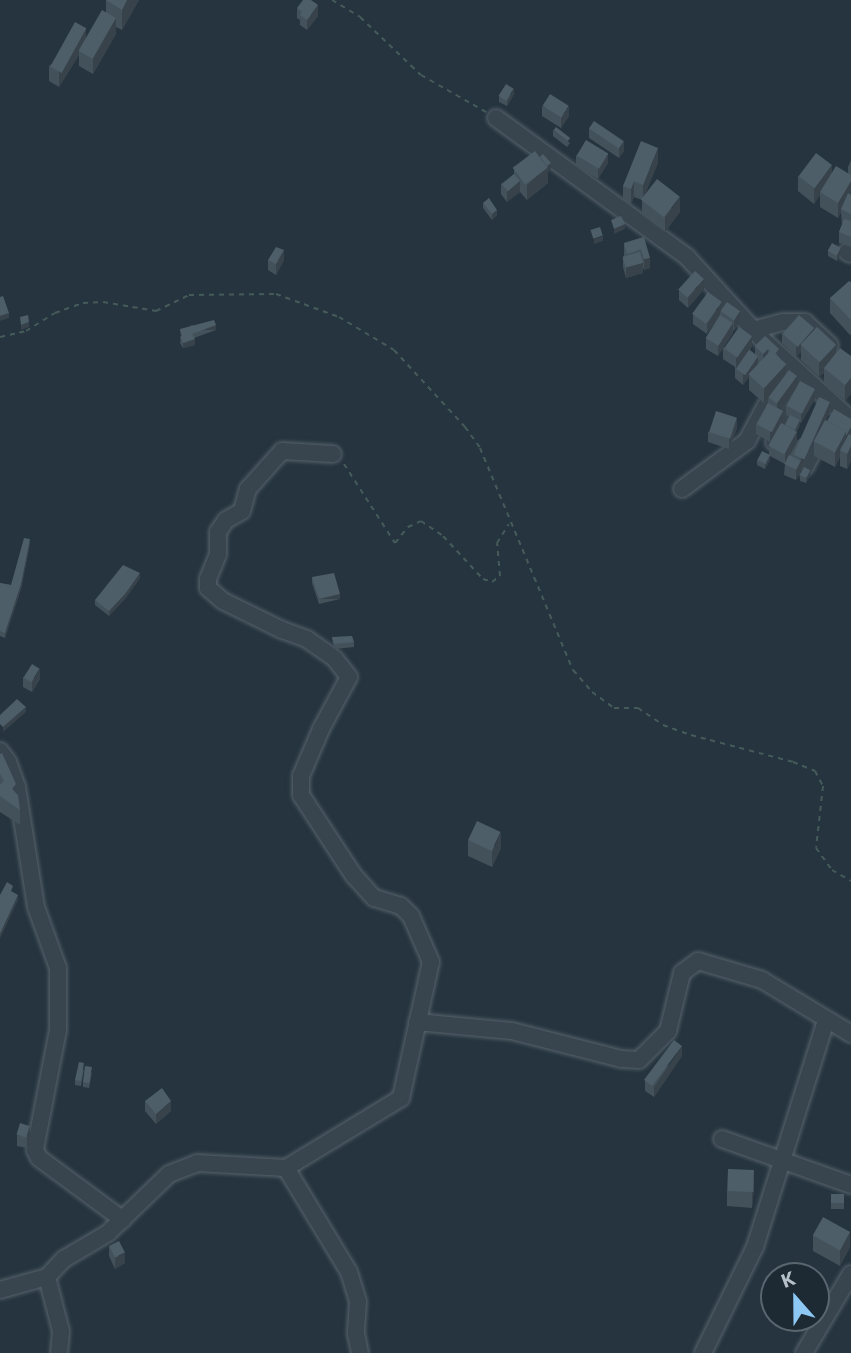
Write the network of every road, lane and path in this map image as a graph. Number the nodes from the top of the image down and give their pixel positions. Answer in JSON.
{"nodes":[{"id":1,"x":332,"y":0,"type":"edge"},
{"id":2,"x":496,"y":118,"type":"joint"},
{"id":3,"x":754,"y":335,"type":"junction"},
{"id":4,"x":0,"y":337,"type":"edge"},
{"id":5,"x":733,"y":339,"type":"edge"},
{"id":6,"x":839,"y":353,"type":"edge"},
{"id":7,"x":799,"y":376,"type":"junction"},
{"id":8,"x":835,"y":408,"type":"junction"},
{"id":9,"x":851,"y":420,"type":"edge"},
{"id":10,"x":773,"y":444,"type":"edge"},
{"id":11,"x":333,"y":454,"type":"joint"},
{"id":12,"x":805,"y":467,"type":"edge"},
{"id":13,"x":682,"y":489,"type":"dead end"},
{"id":14,"x":510,"y":523,"type":"junction"},
{"id":15,"x":0,"y":751,"type":"edge"},
{"id":16,"x":851,"y":881,"type":"edge"},
{"id":17,"x":825,"y":1020,"type":"junction"},
{"id":18,"x":417,"y":1022,"type":"junction"},
{"id":19,"x":851,"y":1034,"type":"edge"},
{"id":20,"x":722,"y":1139,"type":"dead end"},
{"id":21,"x":784,"y":1160,"type":"junction"},
{"id":22,"x":286,"y":1168,"type":"junction"},
{"id":23,"x":851,"y":1185,"type":"edge"},
{"id":24,"x":123,"y":1220,"type":"junction"},
{"id":25,"x":851,"y":1275,"type":"edge"},
{"id":26,"x":47,"y":1277,"type":"junction"},
{"id":27,"x":0,"y":1290,"type":"edge"},
{"id":28,"x":59,"y":1353,"type":"edge"},
{"id":29,"x":360,"y":1353,"type":"edge"},
{"id":30,"x":704,"y":1353,"type":"edge"},
{"id":31,"x":804,"y":1353,"type":"edge"}],
"edges":[{"from":1,"to":2,"type":"path"},
{"from":2,"to":3,"type":"street"},
{"from":3,"to":5,"type":"street"},
{"from":3,"to":6,"type":"street"},
{"from":3,"to":7,"type":"street"},
{"from":4,"to":14,"type":"path"},
{"from":7,"to":8,"type":"street"},
{"from":7,"to":10,"type":"street"},
{"from":7,"to":13,"type":"street"},
{"from":8,"to":9,"type":"street"},
{"from":8,"to":12,"type":"street"},
{"from":11,"to":14,"type":"path"},
{"from":11,"to":18,"type":"street"},
{"from":14,"to":16,"type":"path"},
{"from":15,"to":24,"type":"street"},
{"from":17,"to":18,"type":"street"},
{"from":17,"to":19,"type":"street"},
{"from":17,"to":21,"type":"street"},
{"from":18,"to":22,"type":"street"},
{"from":20,"to":21,"type":"street"},
{"from":21,"to":23,"type":"street"},
{"from":21,"to":30,"type":"street"},
{"from":22,"to":24,"type":"street"},
{"from":22,"to":29,"type":"street"},
{"from":24,"to":26,"type":"street"},
{"from":25,"to":31,"type":"street"},
{"from":26,"to":27,"type":"street"},
{"from":26,"to":28,"type":"street"}]}
